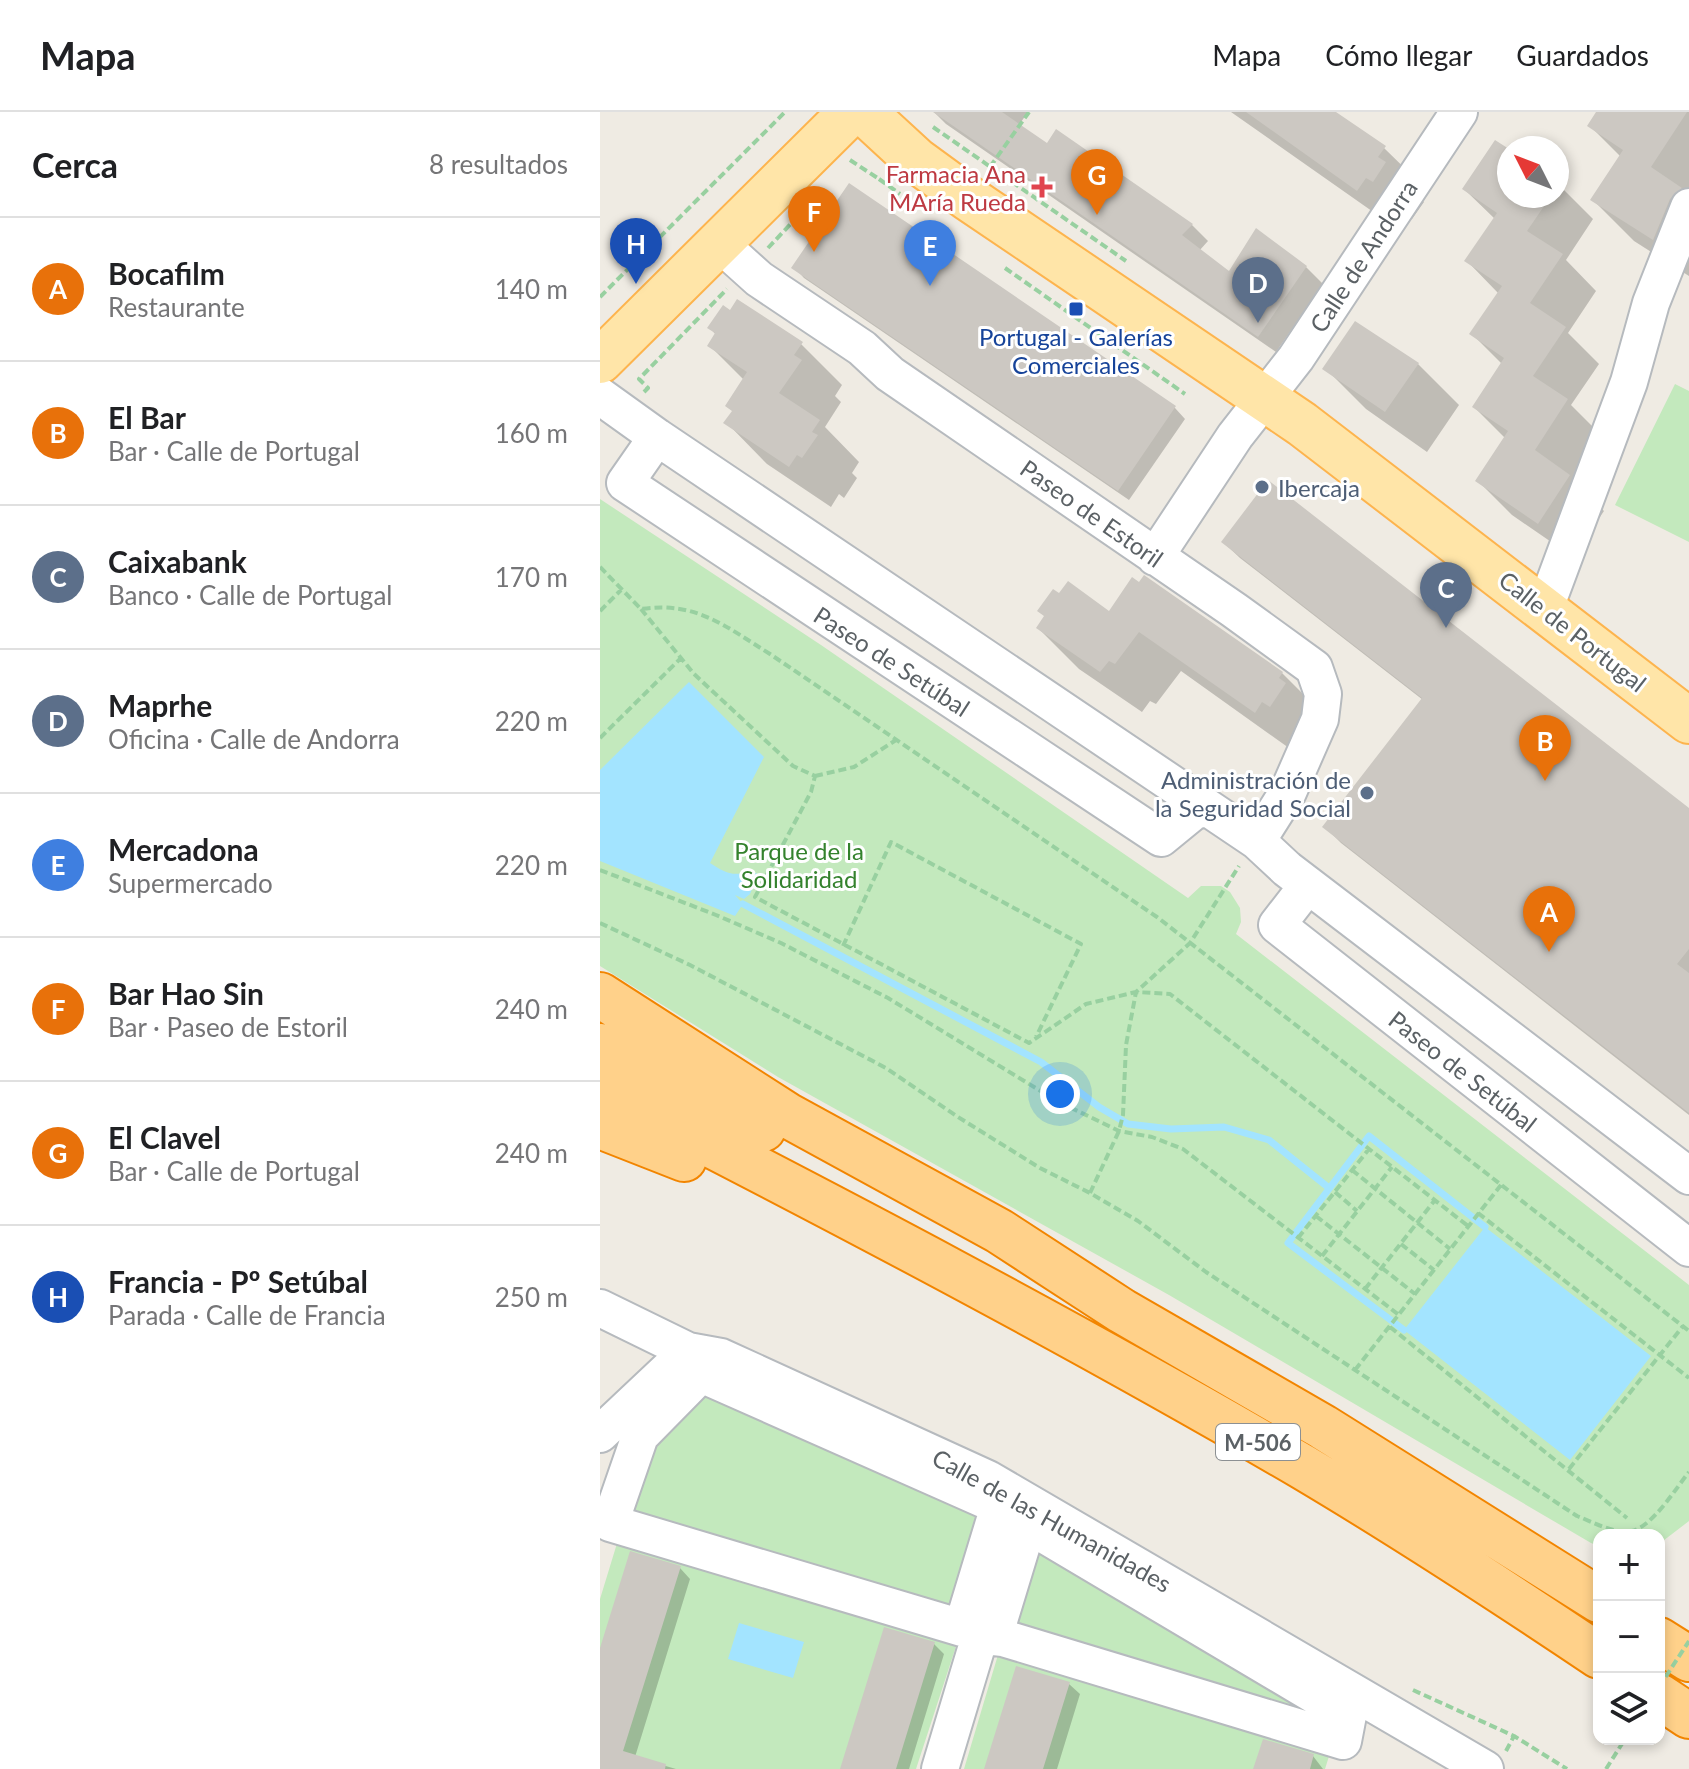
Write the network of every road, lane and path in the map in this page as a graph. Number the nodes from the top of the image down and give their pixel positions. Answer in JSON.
{"nodes":[{"id":1,"x":785,"y":112,"type":"edge"},
{"id":2,"x":851,"y":112,"type":"edge"},
{"id":3,"x":864,"y":112,"type":"edge"},
{"id":4,"x":1029,"y":112,"type":"edge"},
{"id":5,"x":1459,"y":112,"type":"edge"},
{"id":6,"x":890,"y":163,"type":"junction"},
{"id":7,"x":841,"y":170,"type":"dead end"},
{"id":8,"x":979,"y":182,"type":"junction"},
{"id":9,"x":905,"y":197,"type":"dead end"},
{"id":10,"x":1689,"y":207,"type":"edge"},
{"id":11,"x":802,"y":212,"type":"dead end"},
{"id":12,"x":719,"y":243,"type":"junction"},
{"id":13,"x":994,"y":259,"type":"dead end"},
{"id":14,"x":1134,"y":267,"type":"dead end"},
{"id":15,"x":759,"y":279,"type":"junction"},
{"id":16,"x":600,"y":297,"type":"edge"},
{"id":17,"x":600,"y":361,"type":"edge"},
{"id":18,"x":1185,"y":394,"type":"dead end"},
{"id":19,"x":1264,"y":397,"type":"junction"},
{"id":20,"x":612,"y":405,"type":"edge"},
{"id":21,"x":657,"y":437,"type":"junction"},
{"id":22,"x":1155,"y":557,"type":"junction"},
{"id":23,"x":600,"y":567,"type":"edge"},
{"id":24,"x":621,"y":590,"type":"junction"},
{"id":25,"x":1545,"y":608,"type":"junction"},
{"id":26,"x":641,"y":609,"type":"junction"},
{"id":27,"x":600,"y":611,"type":"edge"},
{"id":28,"x":681,"y":658,"type":"junction"},
{"id":29,"x":1689,"y":721,"type":"edge"},
{"id":30,"x":600,"y":738,"type":"edge"},
{"id":31,"x":896,"y":739,"type":"junction"},
{"id":32,"x":815,"y":776,"type":"junction"},
{"id":33,"x":1207,"y":808,"type":"junction"},
{"id":34,"x":1257,"y":841,"type":"junction"},
{"id":35,"x":600,"y":870,"type":"edge"},
{"id":36,"x":1308,"y":885,"type":"junction"},
{"id":37,"x":600,"y":923,"type":"edge"},
{"id":38,"x":1190,"y":943,"type":"junction"},
{"id":39,"x":843,"y":946,"type":"junction"},
{"id":40,"x":1136,"y":992,"type":"junction"},
{"id":41,"x":600,"y":995,"type":"edge"},
{"id":42,"x":1036,"y":1038,"type":"junction"},
{"id":43,"x":600,"y":1046,"type":"edge"},
{"id":44,"x":600,"y":1088,"type":"edge"},
{"id":45,"x":600,"y":1126,"type":"edge"},
{"id":46,"x":1120,"y":1128,"type":"junction"},
{"id":47,"x":1369,"y":1148,"type":"junction"},
{"id":48,"x":1393,"y":1166,"type":"junction"},
{"id":49,"x":1352,"y":1170,"type":"junction"},
{"id":50,"x":1689,"y":1176,"type":"edge"},
{"id":51,"x":1501,"y":1185,"type":"junction"},
{"id":52,"x":1375,"y":1189,"type":"junction"},
{"id":53,"x":1335,"y":1192,"type":"junction"},
{"id":54,"x":1090,"y":1193,"type":"junction"},
{"id":55,"x":1435,"y":1200,"type":"junction"},
{"id":56,"x":1357,"y":1211,"type":"junction"},
{"id":57,"x":1477,"y":1214,"type":"junction"},
{"id":58,"x":1316,"y":1216,"type":"junction"},
{"id":59,"x":1417,"y":1223,"type":"junction"},
{"id":60,"x":1469,"y":1224,"type":"junction"},
{"id":61,"x":1339,"y":1234,"type":"junction"},
{"id":62,"x":1298,"y":1238,"type":"junction"},
{"id":63,"x":1400,"y":1244,"type":"junction"},
{"id":64,"x":905,"y":1247,"type":"junction"},
{"id":65,"x":1689,"y":1248,"type":"edge"},
{"id":66,"x":1450,"y":1249,"type":"junction"},
{"id":67,"x":1322,"y":1256,"type":"junction"},
{"id":68,"x":1381,"y":1268,"type":"junction"},
{"id":69,"x":1434,"y":1270,"type":"junction"},
{"id":70,"x":1365,"y":1289,"type":"junction"},
{"id":71,"x":1415,"y":1294,"type":"junction"},
{"id":72,"x":600,"y":1308,"type":"edge"},
{"id":73,"x":1122,"y":1311,"type":"junction"},
{"id":74,"x":1397,"y":1317,"type":"junction"},
{"id":75,"x":1683,"y":1326,"type":"junction"},
{"id":76,"x":1390,"y":1327,"type":"junction"},
{"id":77,"x":1689,"y":1331,"type":"edge"},
{"id":78,"x":688,"y":1351,"type":"junction"},
{"id":79,"x":1660,"y":1354,"type":"junction"},
{"id":80,"x":1355,"y":1370,"type":"junction"},
{"id":81,"x":1689,"y":1378,"type":"edge"},
{"id":82,"x":603,"y":1432,"type":"edge"},
{"id":83,"x":1569,"y":1469,"type":"junction"},
{"id":84,"x":1689,"y":1472,"type":"edge"},
{"id":85,"x":1022,"y":1499,"type":"junction"},
{"id":86,"x":1627,"y":1518,"type":"dead end"},
{"id":87,"x":605,"y":1528,"type":"edge"},
{"id":88,"x":1593,"y":1596,"type":"edge"},
{"id":89,"x":1689,"y":1641,"type":"edge"},
{"id":90,"x":1665,"y":1644,"type":"edge"},
{"id":91,"x":1593,"y":1652,"type":"edge"},
{"id":92,"x":1689,"y":1659,"type":"edge"},
{"id":93,"x":1665,"y":1678,"type":"edge"},
{"id":94,"x":1434,"y":1698,"type":"dead end"},
{"id":95,"x":1665,"y":1700,"type":"edge"},
{"id":96,"x":1371,"y":1702,"type":"junction"},
{"id":97,"x":1689,"y":1716,"type":"edge"},
{"id":98,"x":1621,"y":1745,"type":"edge"},
{"id":99,"x":1346,"y":1755,"type":"edge"},
{"id":100,"x":940,"y":1769,"type":"edge"},
{"id":101,"x":1485,"y":1769,"type":"edge"},
{"id":102,"x":1567,"y":1769,"type":"edge"},
{"id":103,"x":1606,"y":1769,"type":"edge"}],
"edges":[{"from":1,"to":16,"type":"path"},
{"from":2,"to":12,"type":"main road"},
{"from":3,"to":6,"type":"main road","name":"Calle de Portugal"},
{"from":4,"to":8,"type":"path"},
{"from":5,"to":19,"type":"street","name":"Calle de Andorra"},
{"from":6,"to":7,"type":"path"},
{"from":6,"to":8,"type":"main road","name":"Calle de Portugal"},
{"from":6,"to":8,"type":"path"},
{"from":6,"to":9,"type":"path"},
{"from":8,"to":14,"type":"path"},
{"from":8,"to":19,"type":"main road","name":"Calle de Portugal"},
{"from":10,"to":25,"type":"street"},
{"from":11,"to":15,"type":"path"},
{"from":12,"to":15,"type":"street","name":"Paseo de Estoril"},
{"from":12,"to":17,"type":"main road"},
{"from":13,"to":18,"type":"path"},
{"from":15,"to":20,"type":"path"},
{"from":15,"to":22,"type":"street","name":"Paseo de Estoril"},
{"from":19,"to":22,"type":"street"},
{"from":19,"to":25,"type":"main road","name":"Calle de Portugal"},
{"from":20,"to":21,"type":"street"},
{"from":21,"to":33,"type":"street"},
{"from":21,"to":33,"type":"street","name":"Paseo de Setúbal"},
{"from":22,"to":34,"type":"street","name":"Paseo de Estoril"},
{"from":23,"to":24,"type":"path"},
{"from":24,"to":26,"type":"path"},
{"from":24,"to":27,"type":"path"},
{"from":25,"to":29,"type":"main road","name":"Calle de Portugal"},
{"from":26,"to":28,"type":"path"},
{"from":26,"to":31,"type":"path"},
{"from":28,"to":30,"type":"path"},
{"from":28,"to":32,"type":"path"},
{"from":31,"to":32,"type":"path"},
{"from":31,"to":38,"type":"path"},
{"from":32,"to":39,"type":"path"},
{"from":33,"to":34,"type":"street"},
{"from":34,"to":36,"type":"street"},
{"from":34,"to":38,"type":"path"},
{"from":35,"to":46,"type":"path"},
{"from":36,"to":50,"type":"street"},
{"from":36,"to":65,"type":"street","name":"Paseo de Setúbal"},
{"from":37,"to":54,"type":"path"},
{"from":38,"to":40,"type":"path"},
{"from":38,"to":51,"type":"path"},
{"from":39,"to":42,"type":"path"},
{"from":39,"to":42,"type":"path"},
{"from":40,"to":42,"type":"path"},
{"from":40,"to":46,"type":"path"},
{"from":40,"to":47,"type":"path"},
{"from":41,"to":73,"type":"highway"},
{"from":43,"to":73,"type":"highway","number":"M-506"},
{"from":44,"to":64,"type":"highway","number":"M-506"},
{"from":45,"to":64,"type":"highway"},
{"from":46,"to":54,"type":"path"},
{"from":46,"to":62,"type":"path"},
{"from":47,"to":48,"type":"path"},
{"from":47,"to":49,"type":"path"},
{"from":48,"to":52,"type":"path"},
{"from":48,"to":55,"type":"path"},
{"from":49,"to":52,"type":"path"},
{"from":49,"to":53,"type":"path"},
{"from":51,"to":57,"type":"path"},
{"from":51,"to":75,"type":"path"},
{"from":52,"to":56,"type":"path"},
{"from":52,"to":59,"type":"path"},
{"from":53,"to":56,"type":"path"},
{"from":53,"to":58,"type":"path"},
{"from":54,"to":80,"type":"path"},
{"from":55,"to":59,"type":"path"},
{"from":55,"to":60,"type":"path"},
{"from":56,"to":61,"type":"path"},
{"from":57,"to":60,"type":"path"},
{"from":57,"to":79,"type":"path"},
{"from":58,"to":61,"type":"path"},
{"from":58,"to":62,"type":"path"},
{"from":59,"to":63,"type":"path"},
{"from":59,"to":66,"type":"path"},
{"from":60,"to":66,"type":"path"},
{"from":61,"to":67,"type":"path"},
{"from":61,"to":68,"type":"path"},
{"from":62,"to":67,"type":"path"},
{"from":63,"to":68,"type":"path"},
{"from":63,"to":69,"type":"path"},
{"from":64,"to":91,"type":"highway","number":"M-506"},
{"from":66,"to":69,"type":"path"},
{"from":67,"to":70,"type":"path"},
{"from":68,"to":70,"type":"path"},
{"from":68,"to":71,"type":"path"},
{"from":69,"to":71,"type":"path"},
{"from":70,"to":74,"type":"path"},
{"from":71,"to":74,"type":"path"},
{"from":72,"to":78,"type":"street","name":"Calle de las Humanidades"},
{"from":73,"to":88,"type":"highway","number":"M-506"},
{"from":74,"to":76,"type":"path"},
{"from":75,"to":77,"type":"path"},
{"from":75,"to":79,"type":"path"},
{"from":76,"to":80,"type":"path"},
{"from":76,"to":83,"type":"path"},
{"from":78,"to":82,"type":"street"},
{"from":78,"to":85,"type":"street","name":"Calle de las Humanidades"},
{"from":79,"to":81,"type":"path"},
{"from":79,"to":83,"type":"path"},
{"from":80,"to":84,"type":"path"},
{"from":82,"to":87,"type":"street"},
{"from":83,"to":86,"type":"path"},
{"from":85,"to":96,"type":"street","name":"Calle de las Humanidades"},
{"from":85,"to":100,"type":"street"},
{"from":87,"to":87,"type":"street"},
{"from":89,"to":93,"type":"path","bridge":true},
{"from":90,"to":92,"type":"highway"},
{"from":94,"to":102,"type":"path"},
{"from":95,"to":97,"type":"highway"},
{"from":96,"to":99,"type":"street"},
{"from":96,"to":101,"type":"street","name":"Calle de las Humanidades"},
{"from":98,"to":103,"type":"path"},
{"from":99,"to":99,"type":"street"}]}
